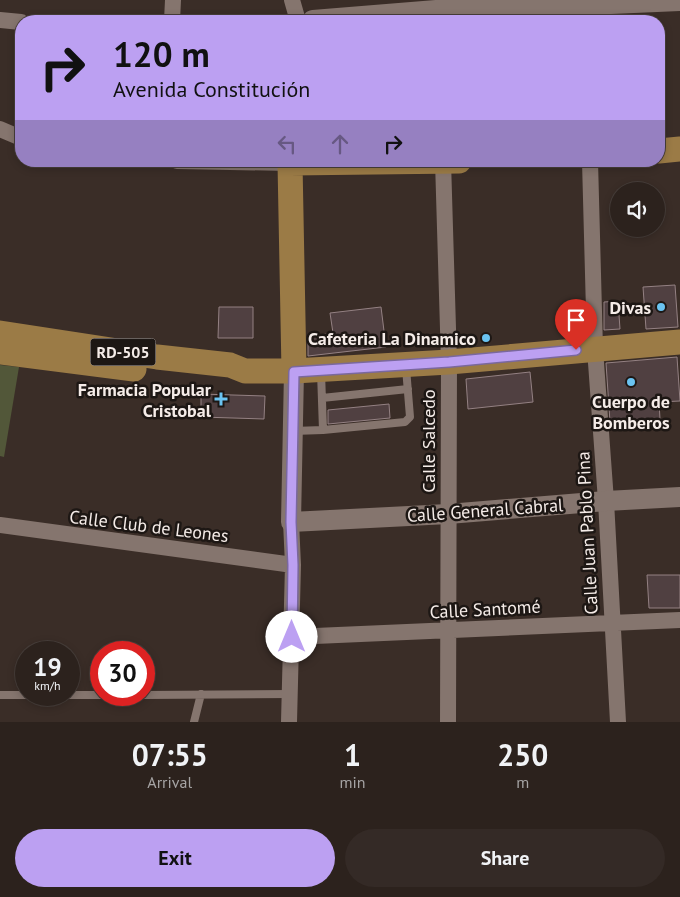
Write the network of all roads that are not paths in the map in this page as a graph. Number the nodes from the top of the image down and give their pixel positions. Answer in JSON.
{"nodes":[{"id":1,"x":173,"y":0,"type":"edge"},
{"id":2,"x":292,"y":0,"type":"edge"},
{"id":3,"x":680,"y":0,"type":"edge"},
{"id":4,"x":584,"y":12,"type":"edge"},
{"id":5,"x":172,"y":15,"type":"edge"},
{"id":6,"x":296,"y":15,"type":"edge"},
{"id":7,"x":482,"y":15,"type":"edge"},
{"id":8,"x":0,"y":20,"type":"edge"},
{"id":9,"x":15,"y":21,"type":"edge"},
{"id":10,"x":0,"y":129,"type":"edge"},
{"id":11,"x":15,"y":135,"type":"edge"},
{"id":12,"x":680,"y":149,"type":"edge"},
{"id":13,"x":665,"y":150,"type":"edge"},
{"id":14,"x":290,"y":167,"type":"edge"},
{"id":15,"x":443,"y":167,"type":"edge"},
{"id":16,"x":590,"y":167,"type":"edge"},
{"id":17,"x":0,"y":333,"type":"edge"},
{"id":18,"x":680,"y":342,"type":"edge"},
{"id":19,"x":595,"y":349,"type":"junction"},
{"id":20,"x":0,"y":352,"type":"edge"},
{"id":21,"x":449,"y":362,"type":"junction"},
{"id":22,"x":406,"y":365,"type":"junction"},
{"id":23,"x":321,"y":370,"type":"junction"},
{"id":24,"x":244,"y":371,"type":"junction"},
{"id":25,"x":294,"y":372,"type":"junction"},
{"id":26,"x":408,"y":389,"type":"junction"},
{"id":27,"x":322,"y":398,"type":"junction"},
{"id":28,"x":323,"y":430,"type":"junction"},
{"id":29,"x":292,"y":431,"type":"junction"},
{"id":30,"x":680,"y":497,"type":"edge"},
{"id":31,"x":606,"y":501,"type":"junction"},
{"id":32,"x":448,"y":514,"type":"junction"},
{"id":33,"x":291,"y":522,"type":"junction"},
{"id":34,"x":0,"y":525,"type":"edge"},
{"id":35,"x":293,"y":565,"type":"junction"},
{"id":36,"x":680,"y":620,"type":"edge"},
{"id":37,"x":613,"y":624,"type":"junction"},
{"id":38,"x":448,"y":631,"type":"junction"},
{"id":39,"x":292,"y":637,"type":"junction"},
{"id":40,"x":155,"y":694,"type":"edge"},
{"id":41,"x":201,"y":694,"type":"junction"},
{"id":42,"x":290,"y":694,"type":"junction"},
{"id":43,"x":0,"y":696,"type":"edge"},
{"id":44,"x":15,"y":696,"type":"edge"},
{"id":45,"x":194,"y":722,"type":"edge"},
{"id":46,"x":289,"y":722,"type":"edge"},
{"id":47,"x":448,"y":722,"type":"edge"},
{"id":48,"x":618,"y":722,"type":"edge"}],
"edges":[{"from":1,"to":5,"type":"street"},
{"from":2,"to":6,"type":"street"},
{"from":3,"to":4,"type":"main road"},
{"from":4,"to":7,"type":"main road"},
{"from":8,"to":9,"type":"street"},
{"from":10,"to":11,"type":"street"},
{"from":12,"to":13,"type":"main road"},
{"from":14,"to":25,"type":"main road"},
{"from":15,"to":21,"type":"street","name":"Calle Salcedo"},
{"from":16,"to":19,"type":"street","name":"Calle Juan Pablo Pina"},
{"from":17,"to":24,"type":"main road","number":"RD-505"},
{"from":18,"to":19,"type":"main road","number":"RD-505"},
{"from":19,"to":21,"type":"main road","number":"RD-505"},
{"from":19,"to":31,"type":"street","name":"Calle Juan Pablo Pina"},
{"from":20,"to":24,"type":"main road","number":"RD-505"},
{"from":21,"to":22,"type":"main road","number":"RD-505"},
{"from":21,"to":32,"type":"street","name":"Calle Salcedo"},
{"from":22,"to":23,"type":"main road","number":"RD-505"},
{"from":22,"to":26,"type":"lane"},
{"from":23,"to":25,"type":"main road","number":"RD-505"},
{"from":23,"to":27,"type":"lane"},
{"from":24,"to":25,"type":"main road","number":"RD-505"},
{"from":25,"to":29,"type":"street"},
{"from":26,"to":27,"type":"lane"},
{"from":26,"to":28,"type":"lane"},
{"from":27,"to":28,"type":"lane"},
{"from":28,"to":29,"type":"lane"},
{"from":29,"to":33,"type":"street"},
{"from":30,"to":31,"type":"street","name":"Calle General Cabral"},
{"from":31,"to":32,"type":"street","name":"Calle General Cabral"},
{"from":31,"to":37,"type":"street","name":"Calle Juan Pablo Pina"},
{"from":32,"to":33,"type":"street","name":"Calle General Cabral"},
{"from":32,"to":38,"type":"street","name":"Calle Salcedo"},
{"from":33,"to":35,"type":"street"},
{"from":34,"to":35,"type":"street","name":"Calle Club de Leones"},
{"from":35,"to":39,"type":"street"},
{"from":36,"to":37,"type":"street","name":"Calle Santomé"},
{"from":37,"to":38,"type":"street","name":"Calle Santomé"},
{"from":37,"to":48,"type":"street","name":"Calle Juan Pablo Pina"},
{"from":38,"to":39,"type":"street","name":"Calle Santomé"},
{"from":38,"to":47,"type":"street","name":"Calle Salcedo"},
{"from":39,"to":42,"type":"street"},
{"from":40,"to":41,"type":"lane"},
{"from":41,"to":42,"type":"lane"},
{"from":41,"to":45,"type":"lane"},
{"from":42,"to":46,"type":"street"},
{"from":43,"to":44,"type":"lane"}]}
